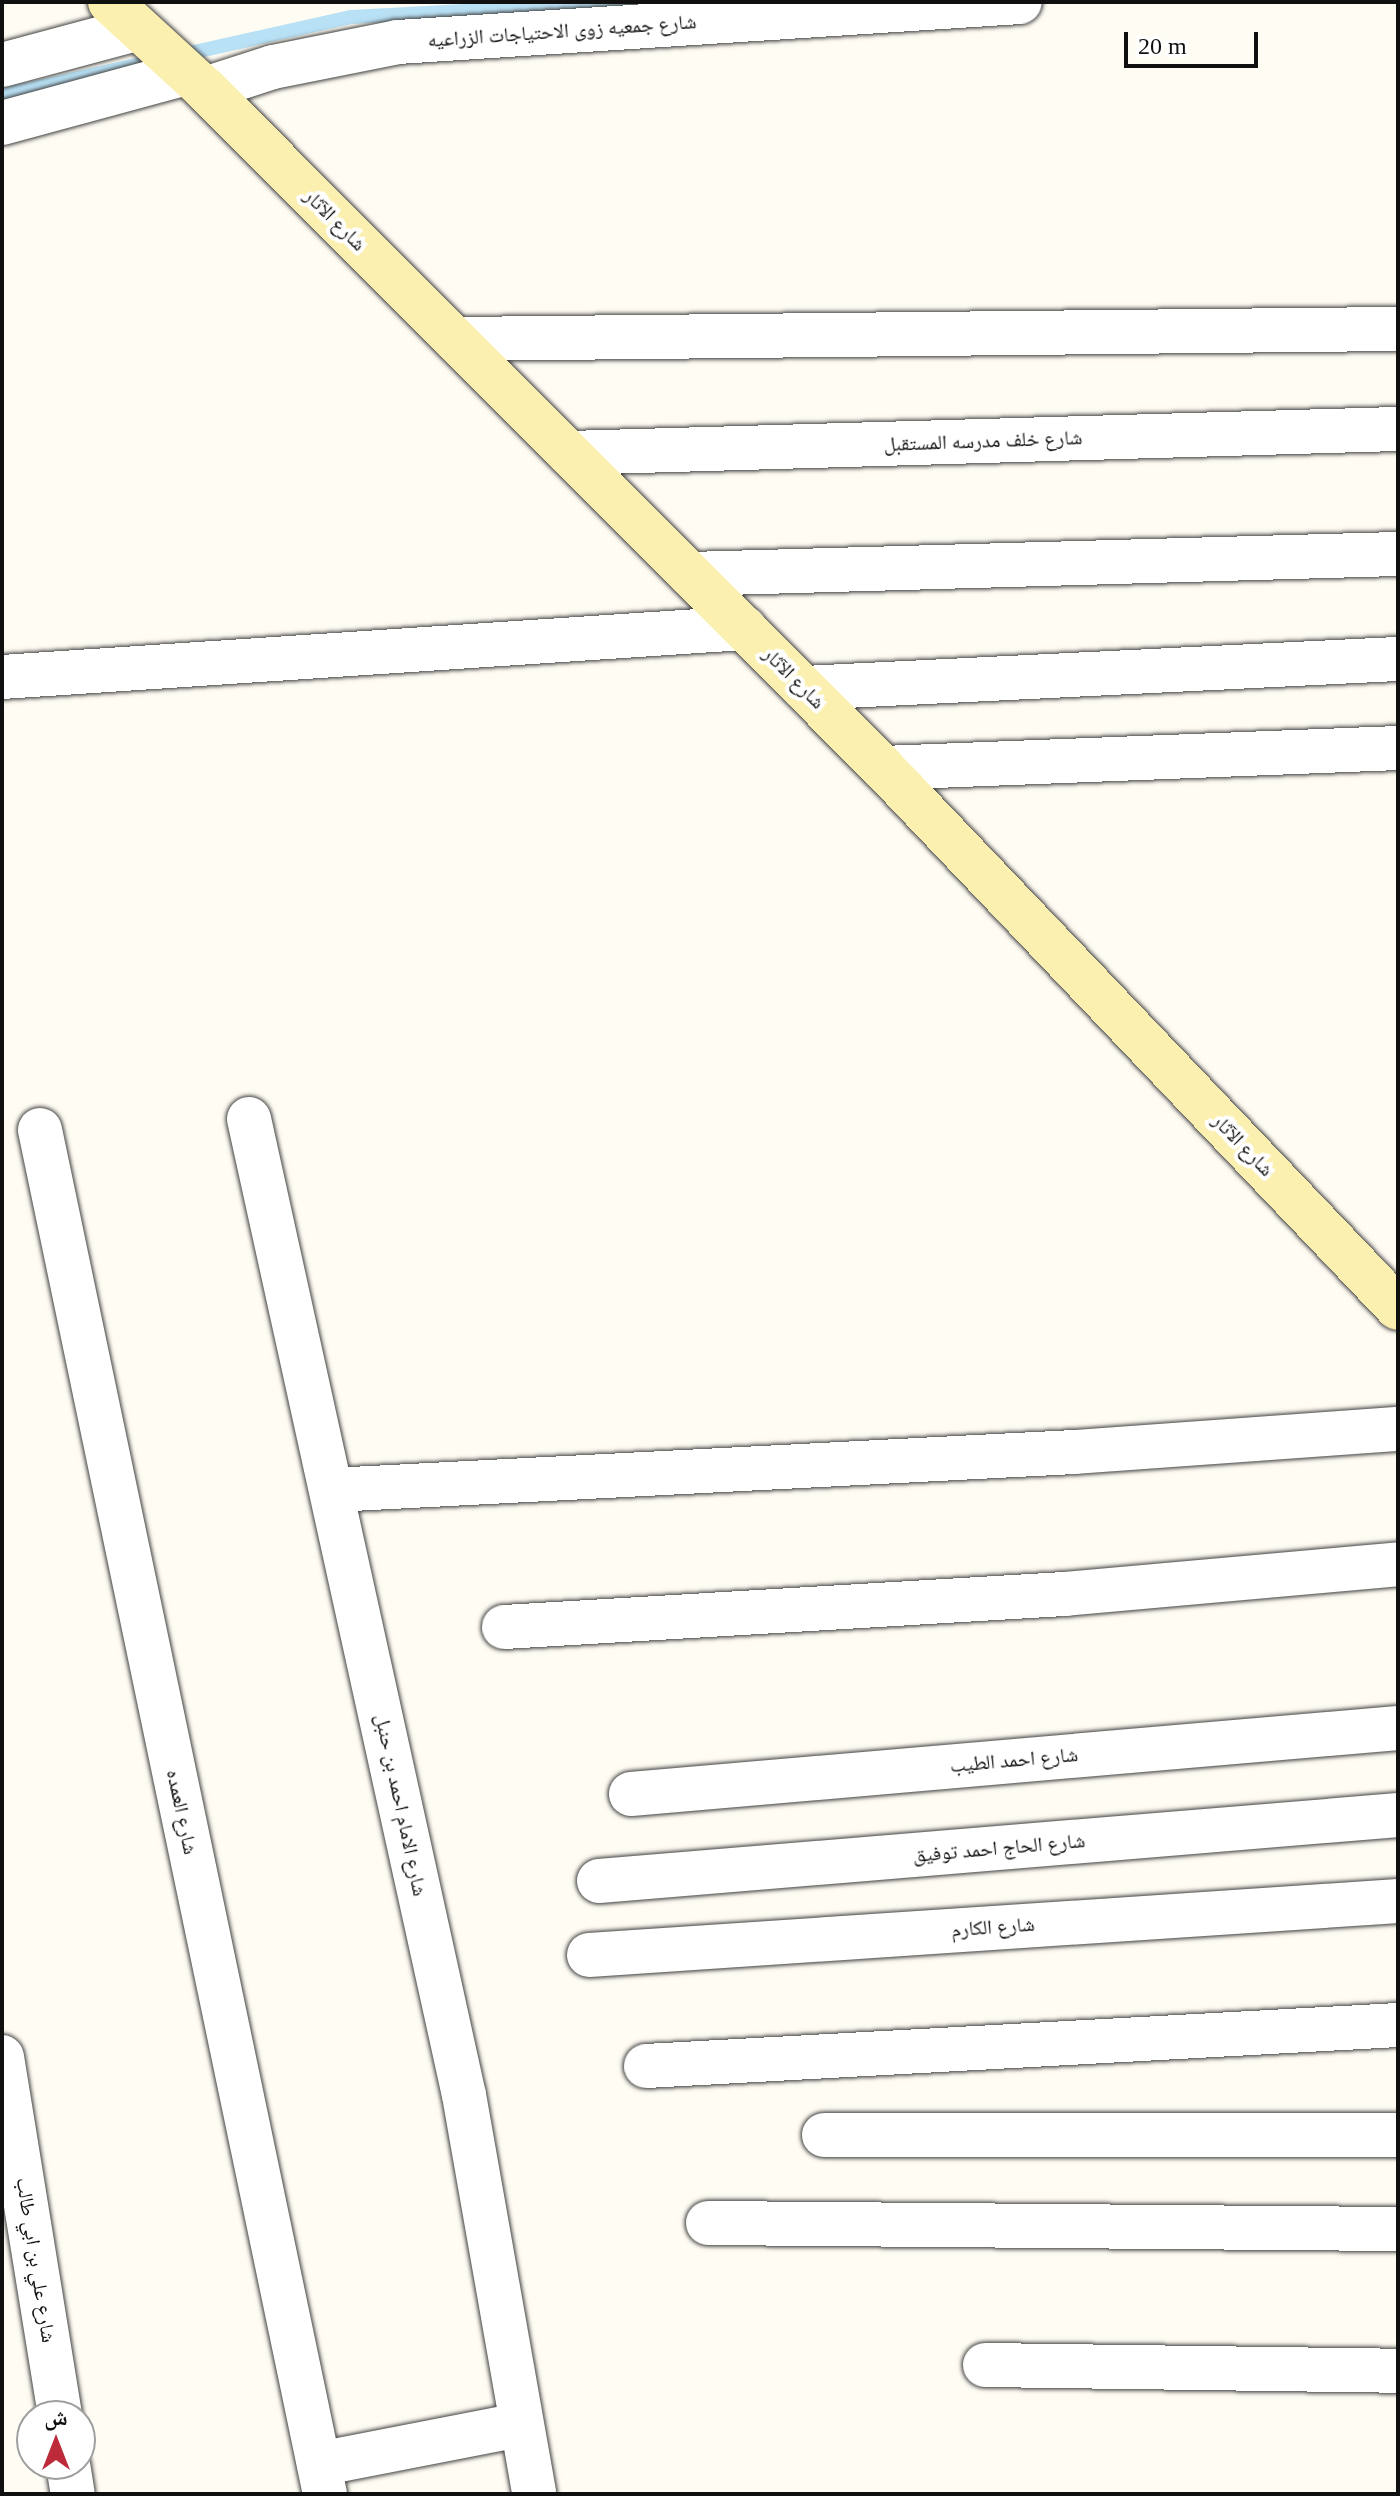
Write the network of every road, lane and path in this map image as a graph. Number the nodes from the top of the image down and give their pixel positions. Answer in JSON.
{"nodes":[{"id":1,"x":1020,"y":2,"type":"edge"},
{"id":2,"x":160,"y":49,"type":"edge"},
{"id":3,"x":2,"y":65,"type":"edge"},
{"id":4,"x":2,"y":123,"type":"edge"},
{"id":5,"x":1398,"y":329,"type":"edge"},
{"id":6,"x":455,"y":339,"type":"junction"},
{"id":7,"x":1398,"y":429,"type":"edge"},
{"id":8,"x":569,"y":453,"type":"junction"},
{"id":9,"x":1398,"y":554,"type":"edge"},
{"id":10,"x":690,"y":574,"type":"junction"},
{"id":11,"x":744,"y":628,"type":"junction"},
{"id":12,"x":1398,"y":659,"type":"edge"},
{"id":13,"x":2,"y":677,"type":"edge"},
{"id":14,"x":804,"y":688,"type":"junction"},
{"id":15,"x":1398,"y":748,"type":"edge"},
{"id":16,"x":883,"y":768,"type":"junction"},
{"id":17,"x":249,"y":1119,"type":"dead end"},
{"id":18,"x":40,"y":1130,"type":"dead end"},
{"id":19,"x":1398,"y":1308,"type":"edge"},
{"id":20,"x":1398,"y":1429,"type":"edge"},
{"id":21,"x":332,"y":1490,"type":"junction"},
{"id":22,"x":1398,"y":1564,"type":"edge"},
{"id":23,"x":504,"y":1627,"type":"dead end"},
{"id":24,"x":1398,"y":1728,"type":"edge"},
{"id":25,"x":631,"y":1794,"type":"dead end"},
{"id":26,"x":1398,"y":1815,"type":"edge"},
{"id":27,"x":599,"y":1881,"type":"dead end"},
{"id":28,"x":1398,"y":1901,"type":"edge"},
{"id":29,"x":589,"y":1955,"type":"dead end"},
{"id":30,"x":1398,"y":2025,"type":"edge"},
{"id":31,"x":2,"y":2057,"type":"edge"},
{"id":32,"x":646,"y":2066,"type":"dead end"},
{"id":33,"x":824,"y":2135,"type":"dead end"},
{"id":34,"x":1398,"y":2135,"type":"edge"},
{"id":35,"x":708,"y":2223,"type":"dead end"},
{"id":36,"x":1398,"y":2229,"type":"edge"},
{"id":37,"x":985,"y":2365,"type":"dead end"},
{"id":38,"x":1398,"y":2371,"type":"edge"},
{"id":39,"x":57,"y":2400,"type":"edge"},
{"id":40,"x":520,"y":2425,"type":"junction"},
{"id":41,"x":322,"y":2479,"type":"edge"},
{"id":42,"x":534,"y":2494,"type":"edge"}],
"edges":[{"from":1,"to":2,"type":"street","name":"شارع جمعيه زوى الاحتياجات الزراعيه"},
{"from":2,"to":3,"type":"street","name":"شارع جمعيه زوى الاحتياجات الزراعيه"},
{"from":2,"to":4,"type":"street","name":"شارع جمعيه زوى الاحتياجات الزراعيه"},
{"from":2,"to":6,"type":"main road","name":"شارع الآثار"},
{"from":5,"to":6,"type":"street"},
{"from":6,"to":8,"type":"main road","name":"شارع الآثار"},
{"from":7,"to":8,"type":"street","name":"شارع خلف مدرسه المستقبل"},
{"from":8,"to":10,"type":"main road","name":"شارع الآثار"},
{"from":9,"to":10,"type":"street"},
{"from":10,"to":11,"type":"main road","name":"شارع الآثار"},
{"from":11,"to":13,"type":"street"},
{"from":11,"to":14,"type":"main road","name":"شارع الآثار"},
{"from":12,"to":14,"type":"street"},
{"from":14,"to":16,"type":"main road","name":"شارع الآثار"},
{"from":15,"to":16,"type":"street"},
{"from":16,"to":19,"type":"main road","name":"شارع الآثار"},
{"from":17,"to":21,"type":"street","name":"شارع الامام احمد بن حنبل"},
{"from":18,"to":41,"type":"street","name":"شارع العمده"},
{"from":20,"to":21,"type":"street"},
{"from":21,"to":40,"type":"street","name":"شارع الامام احمد بن حنبل"},
{"from":22,"to":23,"type":"street"},
{"from":24,"to":25,"type":"street","name":"شارع احمد الطيب"},
{"from":26,"to":27,"type":"street","name":"شارع الحاج احمد توفيق"},
{"from":28,"to":29,"type":"street","name":"شارع الكارم"},
{"from":30,"to":32,"type":"street"},
{"from":31,"to":39,"type":"street","name":"شارع علي بن ابي طالب"},
{"from":33,"to":34,"type":"street"},
{"from":35,"to":36,"type":"street"},
{"from":37,"to":38,"type":"street"},
{"from":40,"to":41,"type":"street"},
{"from":40,"to":42,"type":"street","name":"شارع الامام احمد بن حنبل"}]}
